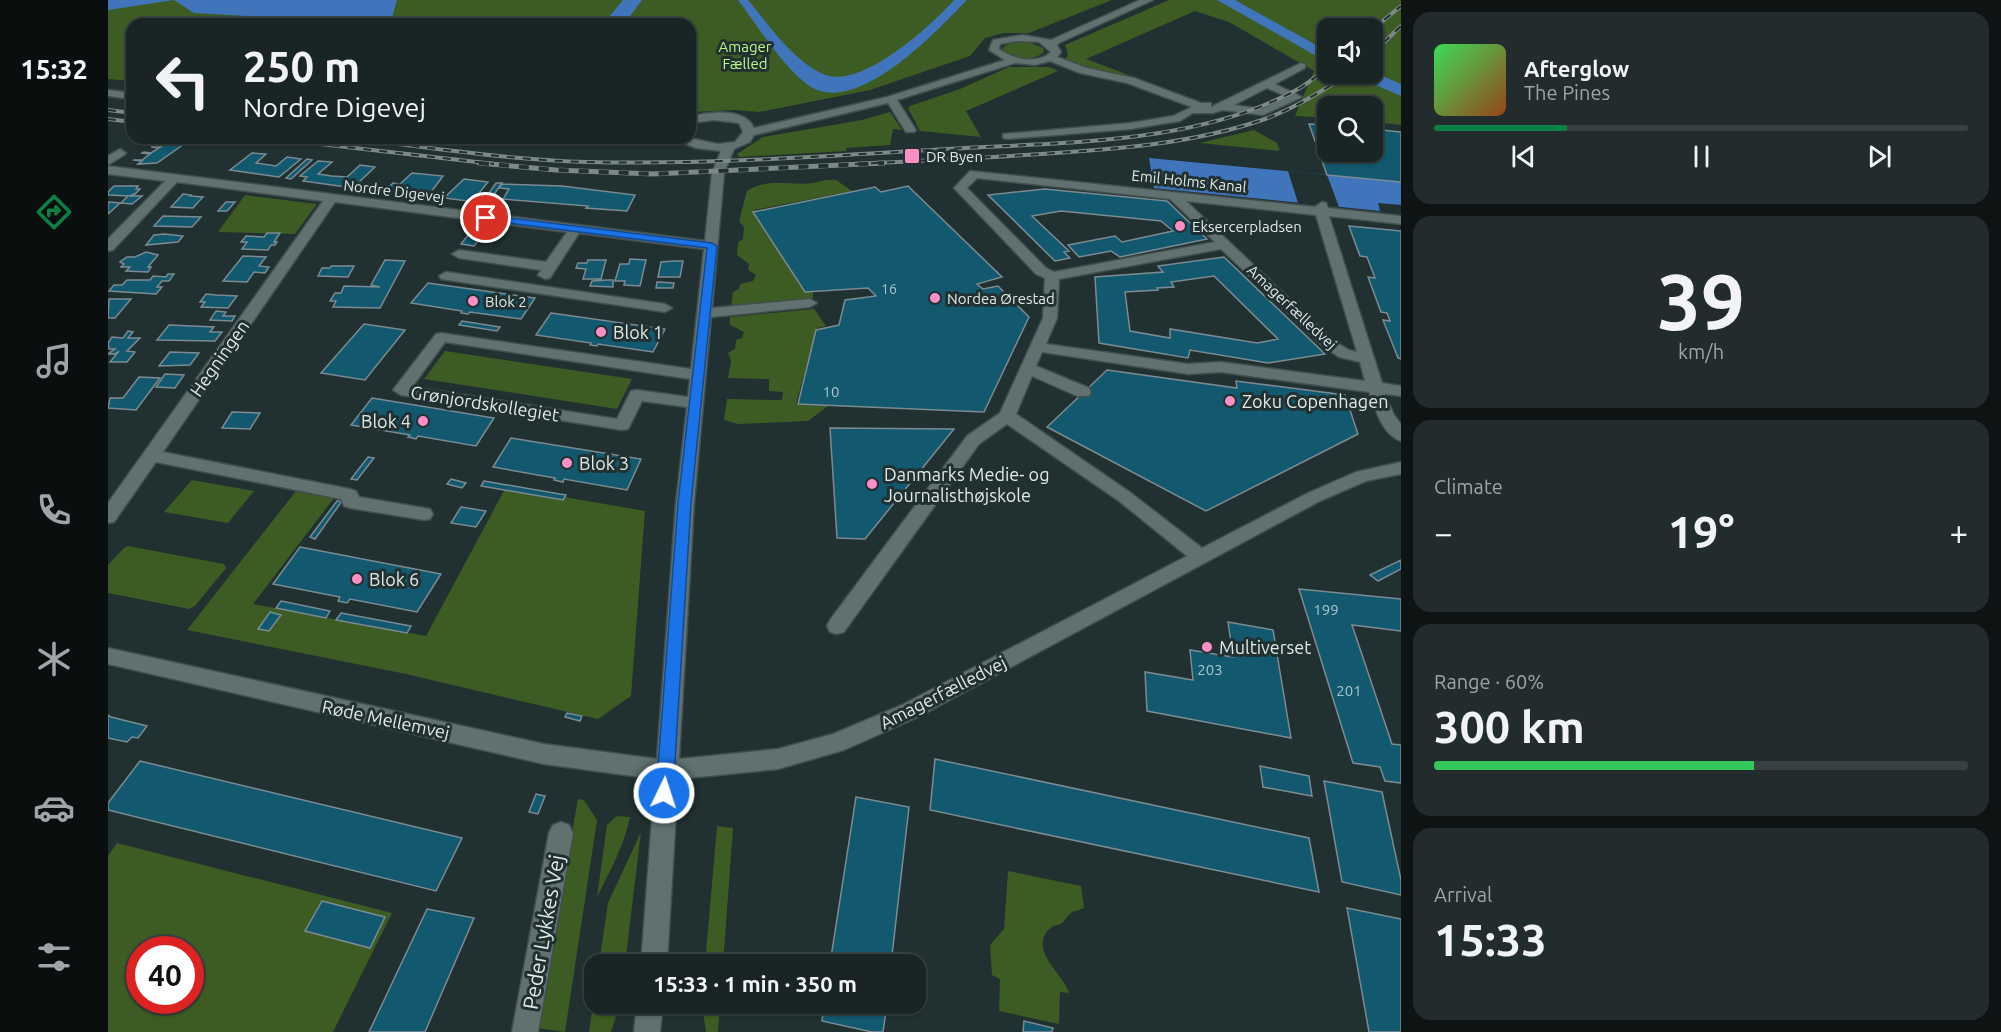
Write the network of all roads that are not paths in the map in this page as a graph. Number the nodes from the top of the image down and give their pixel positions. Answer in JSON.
{"nodes":[{"id":1,"x":1148,"y":0,"type":"edge"},
{"id":2,"x":1112,"y":15,"type":"junction"},
{"id":3,"x":1031,"y":38,"type":"junction"},
{"id":4,"x":1051,"y":45,"type":"junction"},
{"id":5,"x":998,"y":54,"type":"junction"},
{"id":6,"x":1048,"y":59,"type":"junction"},
{"id":7,"x":1015,"y":60,"type":"junction"},
{"id":8,"x":1301,"y":66,"type":"dead end"},
{"id":9,"x":935,"y":84,"type":"junction"},
{"id":10,"x":1267,"y":84,"type":"junction"},
{"id":11,"x":108,"y":93,"type":"edge"},
{"id":12,"x":126,"y":95,"type":"edge"},
{"id":13,"x":891,"y":99,"type":"junction"},
{"id":14,"x":1224,"y":105,"type":"junction"},
{"id":15,"x":1193,"y":110,"type":"junction"},
{"id":16,"x":696,"y":119,"type":"edge"},
{"id":17,"x":747,"y":128,"type":"junction"},
{"id":18,"x":910,"y":130,"type":"dead end"},
{"id":19,"x":1006,"y":136,"type":"dead end"},
{"id":20,"x":695,"y":144,"type":"edge"},
{"id":21,"x":729,"y":146,"type":"junction"},
{"id":22,"x":702,"y":147,"type":"junction"},
{"id":23,"x":120,"y":153,"type":"dead end"},
{"id":24,"x":108,"y":161,"type":"edge"},
{"id":25,"x":108,"y":170,"type":"edge"},
{"id":26,"x":718,"y":173,"type":"junction"},
{"id":27,"x":173,"y":179,"type":"junction"},
{"id":28,"x":1174,"y":196,"type":"junction"},
{"id":29,"x":330,"y":200,"type":"junction"},
{"id":30,"x":1321,"y":209,"type":"junction"},
{"id":31,"x":1401,"y":220,"type":"edge"},
{"id":32,"x":575,"y":229,"type":"junction"},
{"id":33,"x":1225,"y":244,"type":"junction"},
{"id":34,"x":712,"y":246,"type":"junction"},
{"id":35,"x":108,"y":247,"type":"edge"},
{"id":36,"x":459,"y":254,"type":"dead end"},
{"id":37,"x":550,"y":267,"type":"junction"},
{"id":38,"x":446,"y":276,"type":"dead end"},
{"id":39,"x":1052,"y":276,"type":"junction"},
{"id":40,"x":535,"y":289,"type":"junction"},
{"id":41,"x":810,"y":303,"type":"dead end"},
{"id":42,"x":665,"y":308,"type":"dead end"},
{"id":43,"x":703,"y":313,"type":"junction"},
{"id":44,"x":1036,"y":347,"type":"junction"},
{"id":45,"x":1365,"y":358,"type":"junction"},
{"id":46,"x":1029,"y":369,"type":"junction"},
{"id":47,"x":697,"y":375,"type":"junction"},
{"id":48,"x":1375,"y":387,"type":"junction"},
{"id":49,"x":1401,"y":391,"type":"edge"},
{"id":50,"x":1083,"y":392,"type":"dead end"},
{"id":51,"x":694,"y":404,"type":"junction"},
{"id":52,"x":1007,"y":416,"type":"junction"},
{"id":53,"x":1401,"y":435,"type":"edge"},
{"id":54,"x":150,"y":455,"type":"junction"},
{"id":55,"x":1401,"y":468,"type":"edge"},
{"id":56,"x":424,"y":514,"type":"dead end"},
{"id":57,"x":108,"y":517,"type":"edge"},
{"id":58,"x":1201,"y":557,"type":"junction"},
{"id":59,"x":837,"y":626,"type":"dead end"},
{"id":60,"x":108,"y":656,"type":"edge"},
{"id":61,"x":666,"y":770,"type":"junction"},
{"id":62,"x":561,"y":832,"type":"dead end"},
{"id":63,"x":655,"y":954,"type":"edge"},
{"id":64,"x":649,"y":1014,"type":"edge"},
{"id":65,"x":525,"y":1032,"type":"edge"},
{"id":66,"x":646,"y":1032,"type":"edge"}],
"edges":[{"from":1,"to":2,"type":"street"},
{"from":2,"to":3,"type":"street"},
{"from":2,"to":4,"type":"street"},
{"from":3,"to":4,"type":"street"},
{"from":3,"to":5,"type":"street"},
{"from":4,"to":6,"type":"street"},
{"from":5,"to":7,"type":"street"},
{"from":5,"to":9,"type":"street"},
{"from":6,"to":7,"type":"street"},
{"from":6,"to":15,"type":"street"},
{"from":6,"to":15,"type":"street"},
{"from":7,"to":9,"type":"street"},
{"from":8,"to":10,"type":"street"},
{"from":9,"to":13,"type":"street"},
{"from":10,"to":14,"type":"street"},
{"from":10,"to":14,"type":"street"},
{"from":11,"to":12,"type":"street"},
{"from":13,"to":17,"type":"street"},
{"from":13,"to":18,"type":"street"},
{"from":14,"to":15,"type":"street"},
{"from":15,"to":19,"type":"street"},
{"from":16,"to":17,"type":"street"},
{"from":17,"to":21,"type":"street"},
{"from":20,"to":22,"type":"street"},
{"from":21,"to":22,"type":"street"},
{"from":21,"to":26,"type":"street"},
{"from":22,"to":26,"type":"street"},
{"from":23,"to":24,"type":"street"},
{"from":25,"to":27,"type":"street","name":"Nordre Digevej"},
{"from":26,"to":34,"type":"street"},
{"from":27,"to":29,"type":"street","name":"Nordre Digevej"},
{"from":27,"to":35,"type":"street"},
{"from":28,"to":30,"type":"street","name":"Emil Holms Kanal"},
{"from":28,"to":33,"type":"street","name":"Amagerfælledvej"},
{"from":28,"to":39,"type":"street","name":"Emil Holms Kanal"},
{"from":29,"to":32,"type":"street","name":"Nordre Digevej"},
{"from":29,"to":54,"type":"street","name":"Hegningen"},
{"from":30,"to":31,"type":"street","name":"Emil Holms Kanal"},
{"from":30,"to":45,"type":"street"},
{"from":32,"to":34,"type":"street","name":"Nordre Digevej"},
{"from":32,"to":37,"type":"street"},
{"from":33,"to":39,"type":"street"},
{"from":33,"to":45,"type":"street","name":"Amagerfælledvej"},
{"from":34,"to":43,"type":"street"},
{"from":36,"to":37,"type":"street"},
{"from":37,"to":40,"type":"street"},
{"from":38,"to":40,"type":"street"},
{"from":39,"to":44,"type":"street"},
{"from":40,"to":42,"type":"street"},
{"from":41,"to":43,"type":"street"},
{"from":43,"to":47,"type":"street"},
{"from":44,"to":46,"type":"street"},
{"from":44,"to":48,"type":"street"},
{"from":45,"to":48,"type":"street"},
{"from":46,"to":50,"type":"street"},
{"from":46,"to":52,"type":"street"},
{"from":47,"to":51,"type":"street"},
{"from":47,"to":51,"type":"street","name":"Grønjordskollegiet"},
{"from":48,"to":49,"type":"street"},
{"from":48,"to":53,"type":"street"},
{"from":51,"to":61,"type":"street"},
{"from":52,"to":58,"type":"street"},
{"from":52,"to":59,"type":"street"},
{"from":54,"to":56,"type":"street"},
{"from":54,"to":57,"type":"street","name":"Hegningen"},
{"from":55,"to":58,"type":"street","name":"Amagerfælledvej"},
{"from":58,"to":61,"type":"street","name":"Amagerfælledvej"},
{"from":60,"to":61,"type":"street","name":"Røde Mellemvej"},
{"from":61,"to":63,"type":"street"},
{"from":62,"to":65,"type":"street","name":"Peder Lykkes Vej"},
{"from":64,"to":66,"type":"street"}]}
